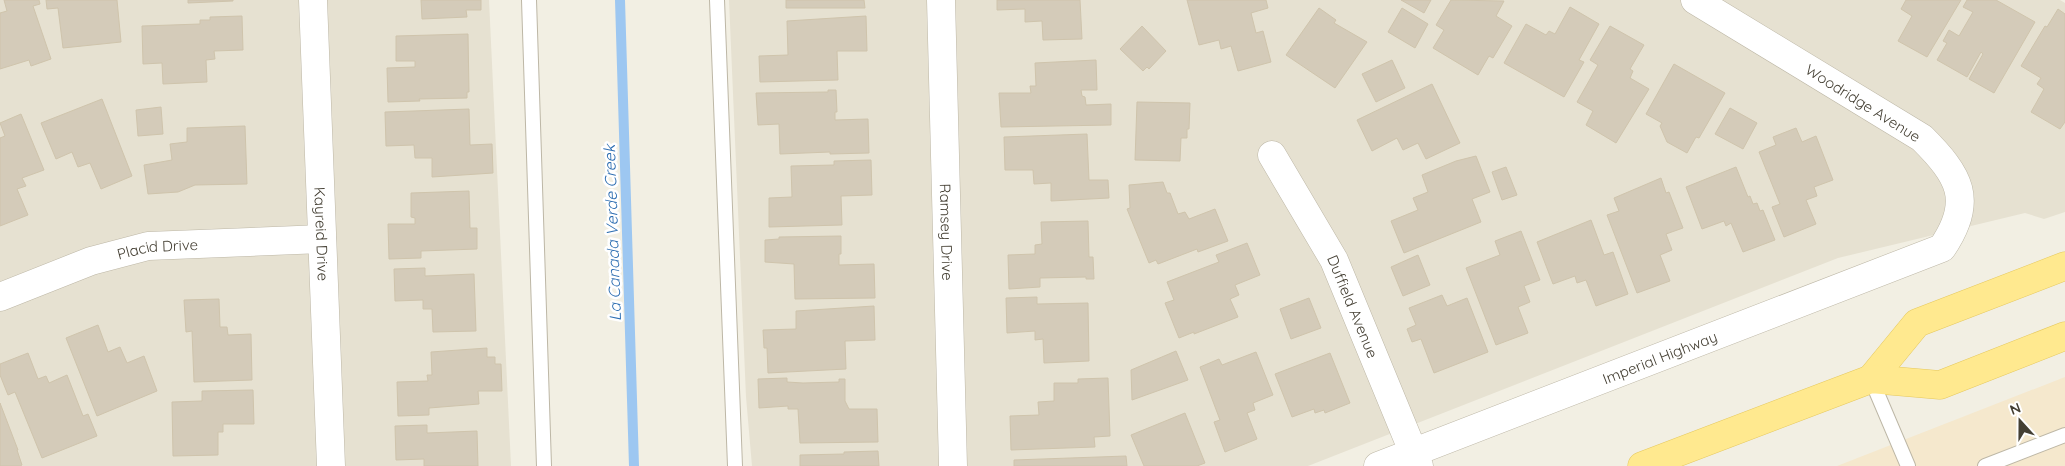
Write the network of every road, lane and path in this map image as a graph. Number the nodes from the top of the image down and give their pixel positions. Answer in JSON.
{"nodes":[{"id":1,"x":313,"y":0,"type":"edge"},
{"id":2,"x":529,"y":0,"type":"edge"},
{"id":3,"x":717,"y":0,"type":"edge"},
{"id":4,"x":941,"y":0,"type":"edge"},
{"id":5,"x":1695,"y":0,"type":"edge"},
{"id":6,"x":1272,"y":154,"type":"dead end"},
{"id":7,"x":322,"y":239,"type":"junction"},
{"id":8,"x":1942,"y":248,"type":"joint"},
{"id":9,"x":2065,"y":266,"type":"edge"},
{"id":10,"x":0,"y":296,"type":"edge"},
{"id":11,"x":2065,"y":336,"type":"edge"},
{"id":12,"x":1871,"y":379,"type":"junction"},
{"id":13,"x":2065,"y":435,"type":"edge"},
{"id":14,"x":1416,"y":459,"type":"edge"},
{"id":15,"x":331,"y":466,"type":"edge"},
{"id":16,"x":544,"y":466,"type":"edge"},
{"id":17,"x":735,"y":466,"type":"edge"},
{"id":18,"x":954,"y":466,"type":"edge"},
{"id":19,"x":1378,"y":466,"type":"edge"},
{"id":20,"x":1642,"y":466,"type":"edge"},
{"id":21,"x":1908,"y":466,"type":"edge"},
{"id":22,"x":1985,"y":466,"type":"edge"}],
"edges":[{"from":1,"to":7,"type":"street","name":"Kayreid Drive"},
{"from":2,"to":16,"type":"lane"},
{"from":3,"to":17,"type":"lane"},
{"from":4,"to":18,"type":"street","name":"Ramsey Drive"},
{"from":5,"to":8,"type":"street","name":"Woodridge Avenue"},
{"from":6,"to":14,"type":"street","name":"Duffield Avenue"},
{"from":7,"to":10,"type":"street","name":"Placid Drive"},
{"from":7,"to":15,"type":"street","name":"Kayreid Drive"},
{"from":8,"to":14,"type":"street","name":"Imperial Highway"},
{"from":9,"to":12,"type":"main road"},
{"from":11,"to":12,"type":"main road"},
{"from":12,"to":20,"type":"main road"},
{"from":12,"to":21,"type":"lane"},
{"from":13,"to":22,"type":"lane"},
{"from":14,"to":19,"type":"street","name":"Imperial Highway"}]}
